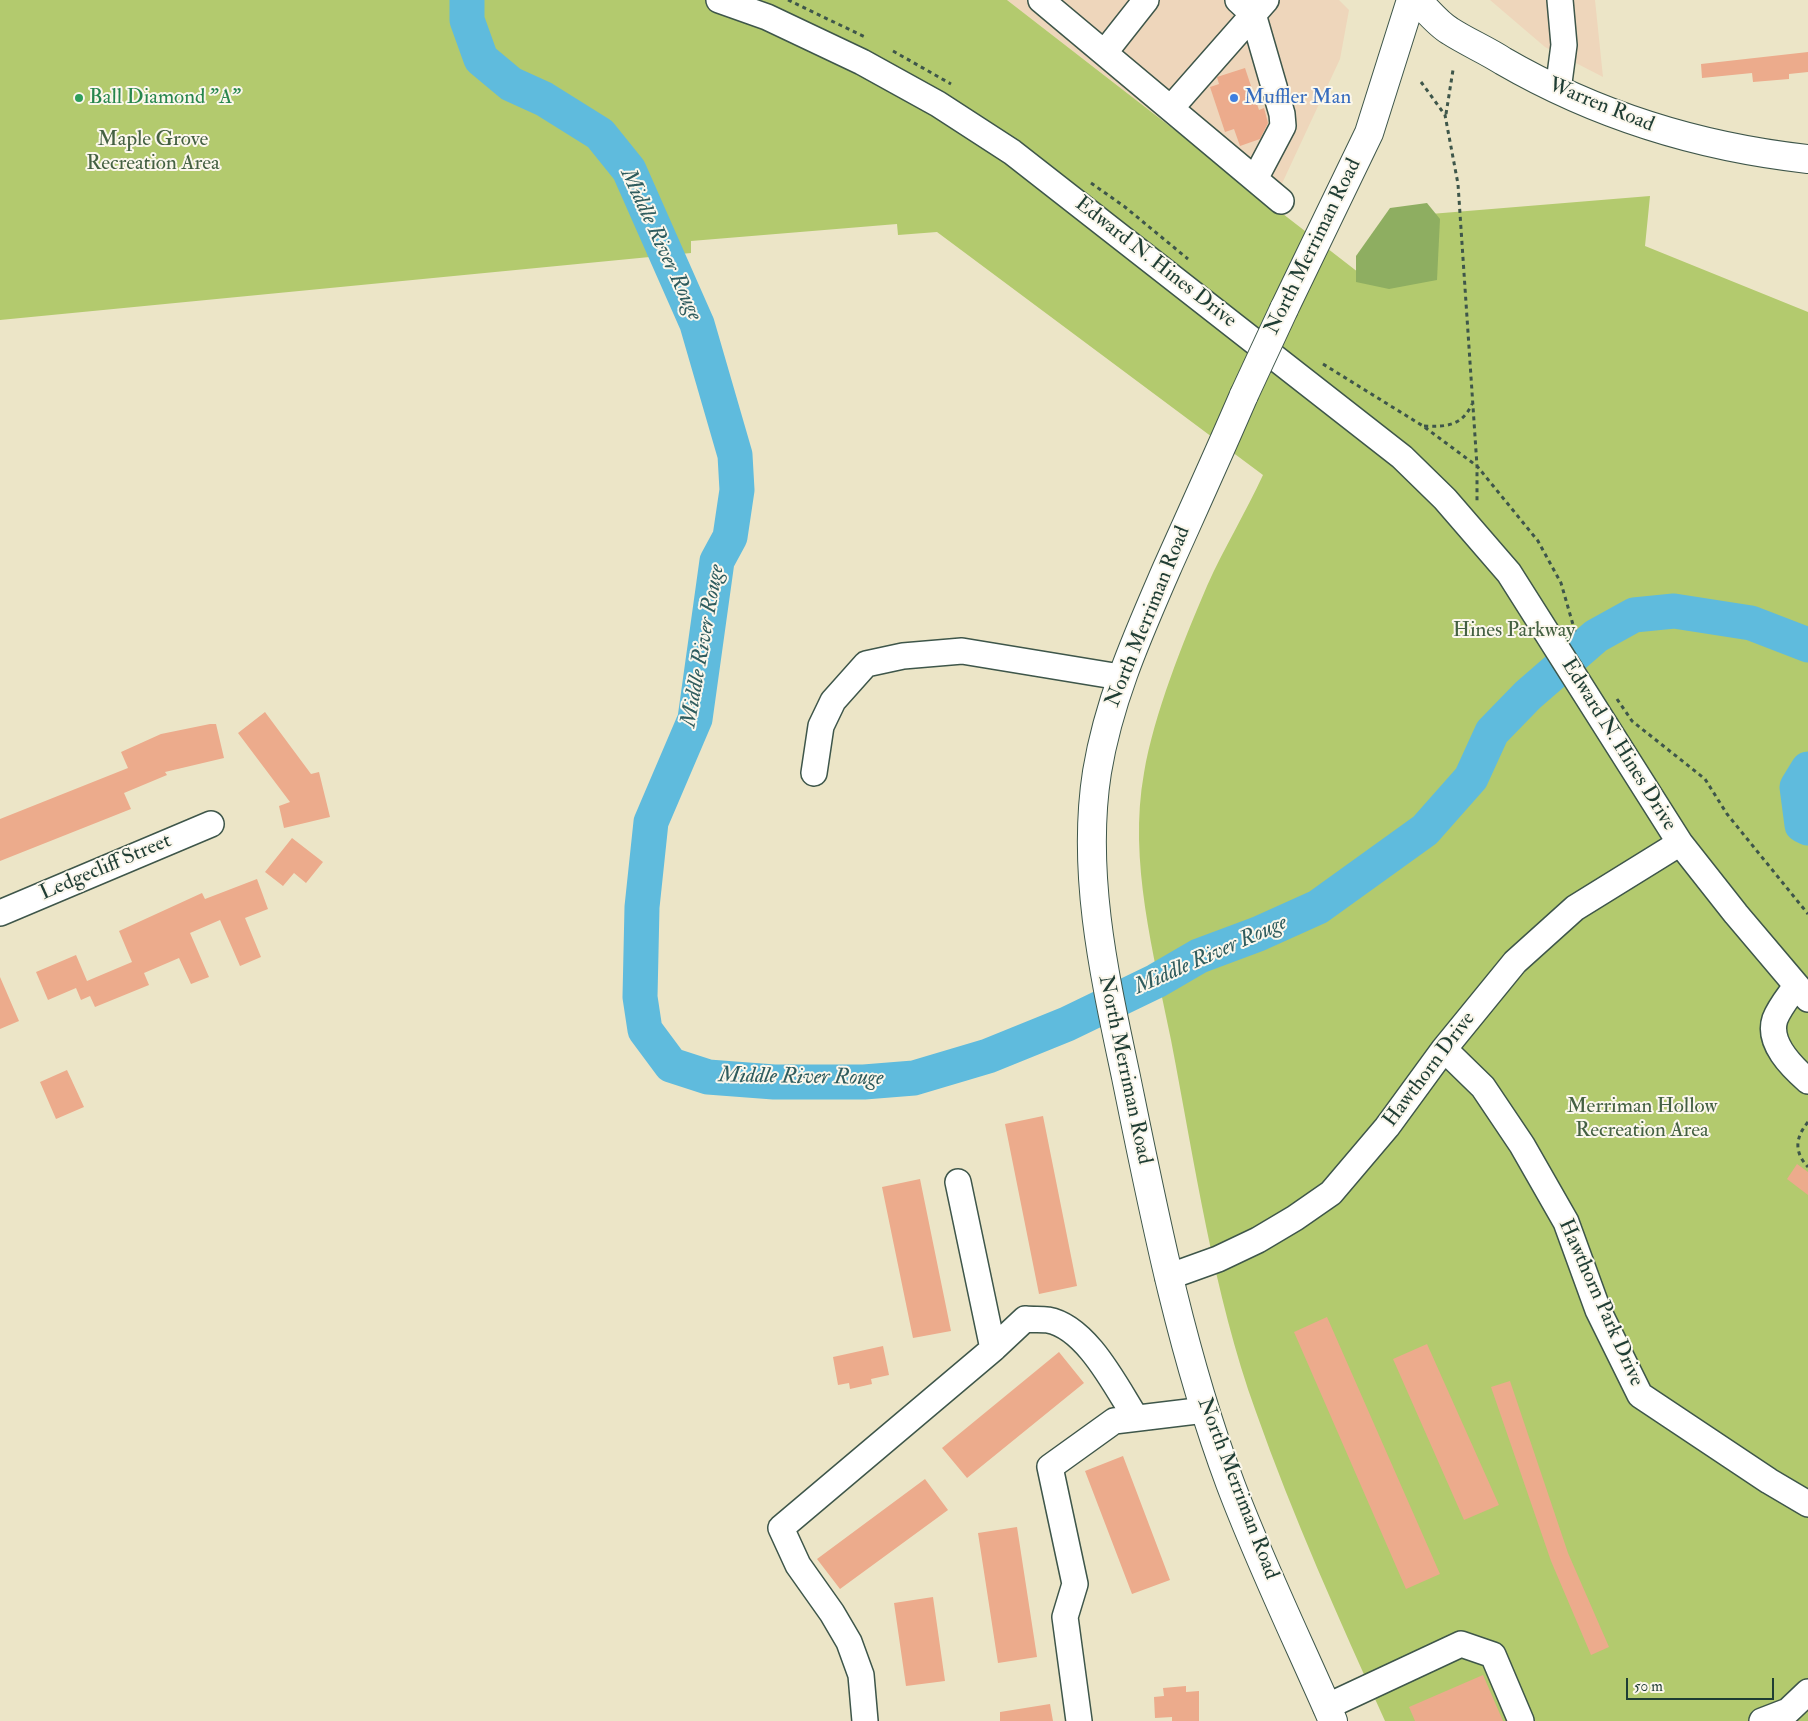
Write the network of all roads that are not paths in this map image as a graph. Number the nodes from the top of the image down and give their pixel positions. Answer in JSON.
{"nodes":[{"id":1,"x":719,"y":0,"type":"edge"},
{"id":2,"x":1041,"y":0,"type":"edge"},
{"id":3,"x":1146,"y":0,"type":"edge"},
{"id":4,"x":1411,"y":0,"type":"edge"},
{"id":5,"x":1417,"y":0,"type":"edge"},
{"id":6,"x":1560,"y":0,"type":"edge"},
{"id":7,"x":1252,"y":5,"type":"edge"},
{"id":8,"x":1105,"y":52,"type":"junction"},
{"id":9,"x":1558,"y":90,"type":"junction"},
{"id":10,"x":1172,"y":108,"type":"junction"},
{"id":11,"x":1808,"y":159,"type":"edge"},
{"id":12,"x":1255,"y":179,"type":"junction"},
{"id":13,"x":1281,"y":201,"type":"dead end"},
{"id":14,"x":1120,"y":678,"type":"junction"},
{"id":15,"x":814,"y":773,"type":"dead end"},
{"id":16,"x":211,"y":824,"type":"dead end"},
{"id":17,"x":1680,"y":843,"type":"junction"},
{"id":18,"x":0,"y":913,"type":"edge"},
{"id":19,"x":1802,"y":993,"type":"edge"},
{"id":20,"x":1444,"y":1049,"type":"junction"},
{"id":21,"x":1808,"y":1081,"type":"edge"},
{"id":22,"x":958,"y":1182,"type":"dead end"},
{"id":23,"x":1168,"y":1277,"type":"junction"},
{"id":24,"x":993,"y":1349,"type":"junction"},
{"id":25,"x":1205,"y":1410,"type":"junction"},
{"id":26,"x":1136,"y":1418,"type":"junction"},
{"id":27,"x":1808,"y":1504,"type":"edge"},
{"id":28,"x":1808,"y":1692,"type":"edge"},
{"id":29,"x":1329,"y":1714,"type":"edge"},
{"id":30,"x":865,"y":1721,"type":"edge"},
{"id":31,"x":1079,"y":1721,"type":"edge"},
{"id":32,"x":1522,"y":1721,"type":"edge"},
{"id":33,"x":1762,"y":1721,"type":"edge"}],
"edges":[{"from":1,"to":17,"type":"street","name":"Edward N. Hines Drive"},
{"from":2,"to":8,"type":"street"},
{"from":3,"to":8,"type":"street"},
{"from":4,"to":14,"type":"main road","name":"North Merriman Road","bridge":true},
{"from":5,"to":9,"type":"main road","name":"Warren Road"},
{"from":6,"to":9,"type":"street"},
{"from":7,"to":10,"type":"street"},
{"from":7,"to":12,"type":"street"},
{"from":8,"to":10,"type":"street"},
{"from":9,"to":11,"type":"main road","name":"Warren Road"},
{"from":10,"to":12,"type":"street"},
{"from":12,"to":13,"type":"street"},
{"from":14,"to":15,"type":"street"},
{"from":14,"to":23,"type":"main road","name":"North Merriman Road"},
{"from":16,"to":18,"type":"street","name":"Ledgecliff Street"},
{"from":17,"to":19,"type":"street","name":"Edward N. Hines Drive"},
{"from":17,"to":20,"type":"street","name":"Hawthorn Drive"},
{"from":19,"to":21,"type":"street"},
{"from":20,"to":23,"type":"street","name":"Hawthorn Drive"},
{"from":20,"to":27,"type":"street","name":"Hawthorn Park Drive"},
{"from":22,"to":24,"type":"street"},
{"from":23,"to":25,"type":"main road","name":"North Merriman Road"},
{"from":24,"to":26,"type":"street"},
{"from":24,"to":30,"type":"street"},
{"from":25,"to":26,"type":"street"},
{"from":25,"to":29,"type":"main road","name":"North Merriman Road"},
{"from":26,"to":31,"type":"street"},
{"from":28,"to":33,"type":"street"},
{"from":29,"to":32,"type":"street"}]}
